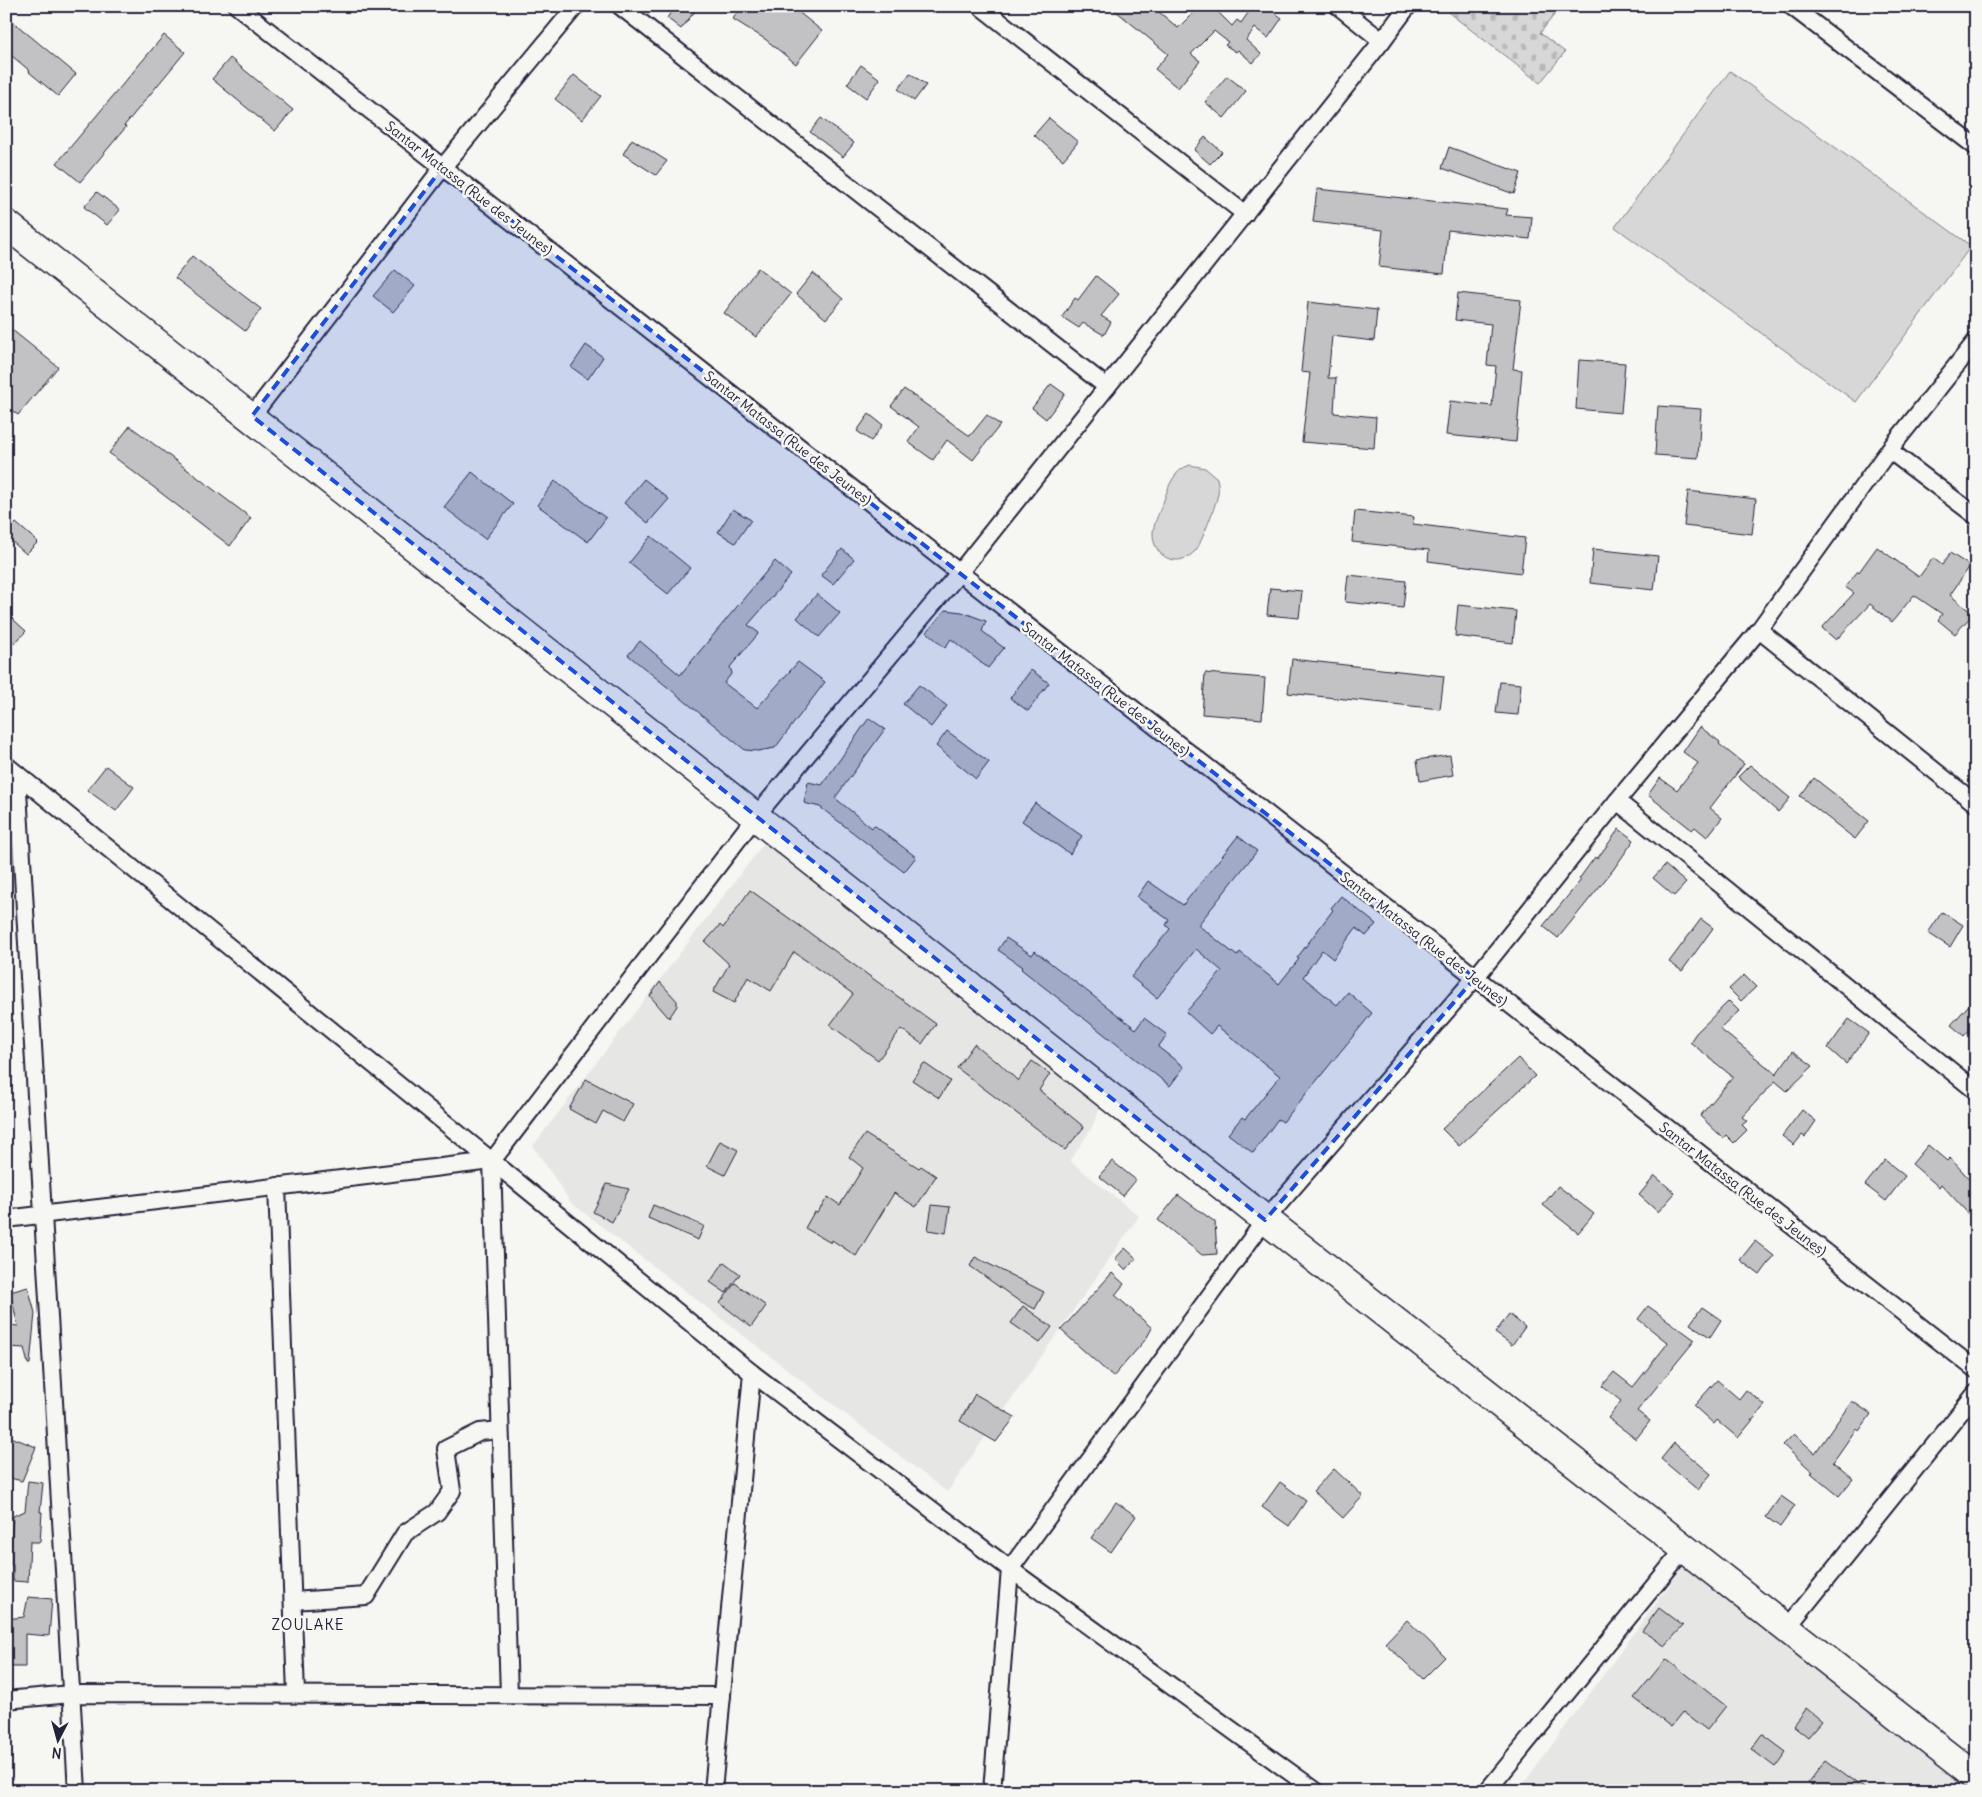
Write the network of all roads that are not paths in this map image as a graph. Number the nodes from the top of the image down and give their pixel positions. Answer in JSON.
{"nodes":[{"id":1,"x":237,"y":6,"type":"edge"},
{"id":2,"x":576,"y":6,"type":"edge"},
{"id":3,"x":620,"y":6,"type":"edge"},
{"id":4,"x":980,"y":6,"type":"edge"},
{"id":5,"x":1338,"y":6,"type":"edge"},
{"id":6,"x":1408,"y":6,"type":"edge"},
{"id":7,"x":1791,"y":6,"type":"edge"},
{"id":8,"x":1382,"y":41,"type":"junction"},
{"id":9,"x":1976,"y":147,"type":"edge"},
{"id":10,"x":443,"y":167,"type":"junction"},
{"id":11,"x":1245,"y":214,"type":"junction"},
{"id":12,"x":6,"y":224,"type":"edge"},
{"id":13,"x":1976,"y":341,"type":"edge"},
{"id":14,"x":1107,"y":388,"type":"junction"},
{"id":15,"x":252,"y":416,"type":"junction"},
{"id":16,"x":1890,"y":450,"type":"junction"},
{"id":17,"x":1976,"y":516,"type":"edge"},
{"id":18,"x":959,"y":573,"type":"junction"},
{"id":19,"x":1759,"y":630,"type":"junction"},
{"id":20,"x":10,"y":771,"type":"edge"},
{"id":21,"x":1617,"y":801,"type":"junction"},
{"id":22,"x":1976,"y":804,"type":"edge"},
{"id":23,"x":756,"y":816,"type":"junction"},
{"id":24,"x":1474,"y":978,"type":"junction"},
{"id":25,"x":1976,"y":1091,"type":"edge"},
{"id":26,"x":492,"y":1161,"type":"junction"},
{"id":27,"x":277,"y":1186,"type":"junction"},
{"id":28,"x":43,"y":1215,"type":"junction"},
{"id":29,"x":6,"y":1219,"type":"edge"},
{"id":30,"x":1265,"y":1220,"type":"junction"},
{"id":31,"x":1976,"y":1370,"type":"edge"},
{"id":32,"x":752,"y":1373,"type":"junction"},
{"id":33,"x":1976,"y":1393,"type":"edge"},
{"id":34,"x":500,"y":1430,"type":"junction"},
{"id":35,"x":1685,"y":1548,"type":"junction"},
{"id":36,"x":1010,"y":1569,"type":"junction"},
{"id":37,"x":293,"y":1601,"type":"junction"},
{"id":38,"x":1787,"y":1628,"type":"junction"},
{"id":39,"x":71,"y":1694,"type":"junction"},
{"id":40,"x":296,"y":1694,"type":"junction"},
{"id":41,"x":509,"y":1695,"type":"junction"},
{"id":42,"x":722,"y":1696,"type":"junction"},
{"id":43,"x":6,"y":1700,"type":"edge"},
{"id":44,"x":1976,"y":1777,"type":"edge"},
{"id":45,"x":77,"y":1791,"type":"edge"},
{"id":46,"x":713,"y":1791,"type":"edge"},
{"id":47,"x":992,"y":1791,"type":"edge"},
{"id":48,"x":1316,"y":1791,"type":"edge"},
{"id":49,"x":1488,"y":1791,"type":"edge"}],
"edges":[{"from":1,"to":10,"type":"street","name":"Santar Matassa (Rue des Jeunes)"},
{"from":2,"to":10,"type":"street"},
{"from":3,"to":14,"type":"street"},
{"from":4,"to":11,"type":"street"},
{"from":5,"to":8,"type":"street"},
{"from":6,"to":8,"type":"street"},
{"from":7,"to":9,"type":"street"},
{"from":8,"to":11,"type":"street"},
{"from":10,"to":15,"type":"street"},
{"from":10,"to":18,"type":"street","name":"Santar Matassa (Rue des Jeunes)"},
{"from":11,"to":14,"type":"street"},
{"from":12,"to":15,"type":"highway"},
{"from":13,"to":16,"type":"street"},
{"from":14,"to":18,"type":"street"},
{"from":15,"to":23,"type":"highway"},
{"from":16,"to":17,"type":"street"},
{"from":16,"to":19,"type":"street"},
{"from":18,"to":23,"type":"street"},
{"from":18,"to":24,"type":"street","name":"Santar Matassa (Rue des Jeunes)"},
{"from":19,"to":21,"type":"street"},
{"from":19,"to":22,"type":"street"},
{"from":20,"to":26,"type":"street"},
{"from":20,"to":28,"type":"street"},
{"from":21,"to":24,"type":"street"},
{"from":21,"to":25,"type":"street"},
{"from":23,"to":26,"type":"street"},
{"from":23,"to":30,"type":"highway"},
{"from":24,"to":30,"type":"street"},
{"from":24,"to":31,"type":"street","name":"Santar Matassa (Rue des Jeunes)"},
{"from":26,"to":27,"type":"street"},
{"from":26,"to":32,"type":"street"},
{"from":26,"to":34,"type":"street"},
{"from":27,"to":28,"type":"street"},
{"from":27,"to":37,"type":"street"},
{"from":28,"to":29,"type":"street"},
{"from":28,"to":39,"type":"street"},
{"from":30,"to":35,"type":"highway"},
{"from":30,"to":36,"type":"street"},
{"from":32,"to":36,"type":"street"},
{"from":32,"to":42,"type":"street"},
{"from":33,"to":38,"type":"street"},
{"from":34,"to":37,"type":"street"},
{"from":34,"to":41,"type":"street"},
{"from":35,"to":38,"type":"highway"},
{"from":35,"to":49,"type":"street"},
{"from":36,"to":47,"type":"street"},
{"from":36,"to":48,"type":"street"},
{"from":37,"to":40,"type":"street"},
{"from":38,"to":44,"type":"highway"},
{"from":39,"to":40,"type":"street"},
{"from":39,"to":43,"type":"street"},
{"from":39,"to":45,"type":"street"},
{"from":40,"to":41,"type":"street"},
{"from":41,"to":42,"type":"street"},
{"from":42,"to":46,"type":"street"}]}
